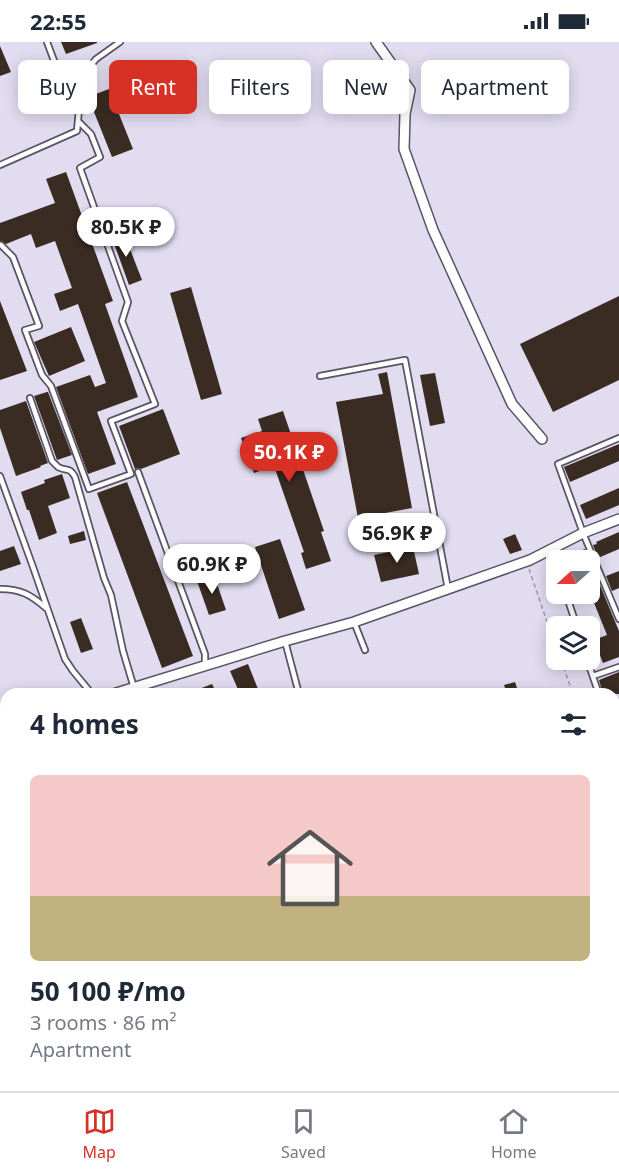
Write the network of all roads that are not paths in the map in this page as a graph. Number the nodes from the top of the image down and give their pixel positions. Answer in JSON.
{"nodes":[{"id":1,"x":47,"y":42,"type":"edge"},
{"id":2,"x":120,"y":42,"type":"edge"},
{"id":3,"x":376,"y":42,"type":"edge"},
{"id":4,"x":54,"y":60,"type":"edge"},
{"id":5,"x":95,"y":60,"type":"edge"},
{"id":6,"x":78,"y":114,"type":"edge"},
{"id":7,"x":78,"y":121,"type":"junction"},
{"id":8,"x":0,"y":165,"type":"edge"},
{"id":9,"x":1,"y":245,"type":"edge"},
{"id":10,"x":320,"y":376,"type":"dead end"},
{"id":11,"x":30,"y":398,"type":"dead end"},
{"id":12,"x":619,"y":438,"type":"edge"},
{"id":13,"x":542,"y":439,"type":"dead end"},
{"id":14,"x":138,"y":472,"type":"dead end"},
{"id":15,"x":0,"y":476,"type":"edge"},
{"id":16,"x":619,"y":519,"type":"edge"},
{"id":17,"x":583,"y":533,"type":"junction"},
{"id":18,"x":551,"y":549,"type":"joint"},
{"id":19,"x":0,"y":589,"type":"edge"},
{"id":20,"x":448,"y":589,"type":"junction"},
{"id":21,"x":48,"y":610,"type":"junction"},
{"id":22,"x":619,"y":619,"type":"edge"},
{"id":23,"x":354,"y":622,"type":"junction"},
{"id":24,"x":285,"y":641,"type":"junction"},
{"id":25,"x":365,"y":650,"type":"dead end"},
{"id":26,"x":205,"y":666,"type":"junction"},
{"id":27,"x":619,"y":667,"type":"edge"},
{"id":28,"x":591,"y":670,"type":"edge"},
{"id":29,"x":593,"y":675,"type":"junction"},
{"id":30,"x":87,"y":688,"type":"edge"},
{"id":31,"x":134,"y":688,"type":"joint"},
{"id":32,"x":297,"y":688,"type":"edge"},
{"id":33,"x":597,"y":688,"type":"edge"}],
"edges":[{"from":1,"to":4,"type":"lane"},
{"from":2,"to":5,"type":"lane"},
{"from":3,"to":13,"type":"street"},
{"from":6,"to":7,"type":"lane"},
{"from":7,"to":8,"type":"lane"},
{"from":7,"to":9,"type":"lane"},
{"from":10,"to":20,"type":"lane"},
{"from":11,"to":31,"type":"lane"},
{"from":12,"to":17,"type":"lane"},
{"from":14,"to":26,"type":"lane"},
{"from":15,"to":21,"type":"lane"},
{"from":16,"to":17,"type":"street"},
{"from":17,"to":18,"type":"street"},
{"from":17,"to":22,"type":"lane"},
{"from":18,"to":20,"type":"street"},
{"from":19,"to":21,"type":"lane"},
{"from":20,"to":23,"type":"street"},
{"from":21,"to":30,"type":"lane"},
{"from":23,"to":24,"type":"street"},
{"from":23,"to":25,"type":"lane"},
{"from":24,"to":26,"type":"street"},
{"from":24,"to":32,"type":"lane"},
{"from":26,"to":31,"type":"street"},
{"from":27,"to":29,"type":"lane"},
{"from":28,"to":29,"type":"lane"},
{"from":29,"to":33,"type":"lane"}]}
